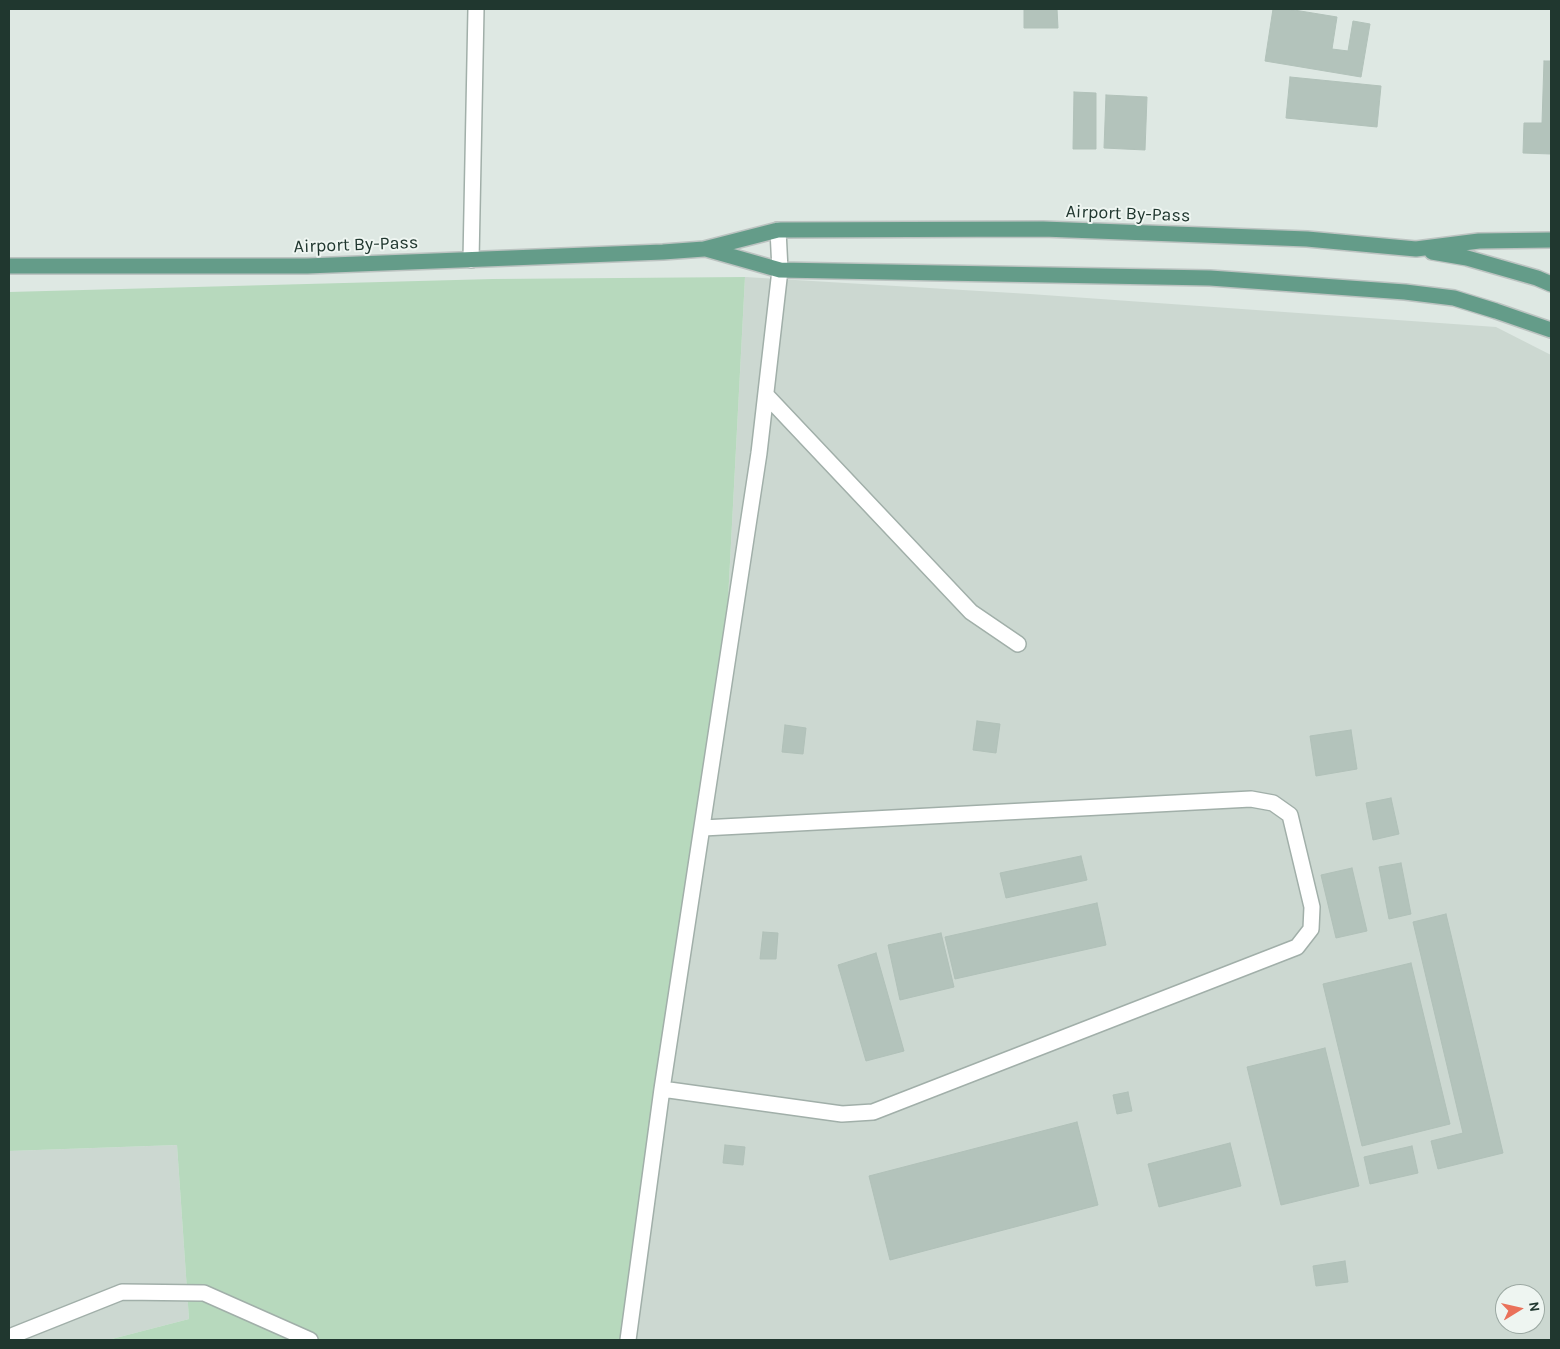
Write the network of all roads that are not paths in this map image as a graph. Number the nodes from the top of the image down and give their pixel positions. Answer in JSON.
{"nodes":[{"id":1,"x":476,"y":9,"type":"edge"},
{"id":2,"x":778,"y":230,"type":"junction"},
{"id":3,"x":1551,"y":240,"type":"edge"},
{"id":4,"x":704,"y":249,"type":"junction"},
{"id":5,"x":1416,"y":249,"type":"junction"},
{"id":6,"x":471,"y":260,"type":"junction"},
{"id":7,"x":9,"y":266,"type":"edge"},
{"id":8,"x":780,"y":270,"type":"junction"},
{"id":9,"x":1551,"y":284,"type":"edge"},
{"id":10,"x":1551,"y":330,"type":"edge"},
{"id":11,"x":766,"y":395,"type":"junction"},
{"id":12,"x":1018,"y":644,"type":"dead end"},
{"id":13,"x":702,"y":828,"type":"junction"},
{"id":14,"x":662,"y":1089,"type":"junction"},
{"id":15,"x":9,"y":1340,"type":"edge"},
{"id":16,"x":310,"y":1340,"type":"edge"},
{"id":17,"x":628,"y":1340,"type":"edge"}],
"edges":[{"from":1,"to":6,"type":"street"},
{"from":2,"to":4,"type":"main road","name":"Airport By-Pass"},
{"from":2,"to":5,"type":"main road","name":"Airport By-Pass"},
{"from":2,"to":8,"type":"street"},
{"from":3,"to":5,"type":"main road","name":"Airport By-Pass"},
{"from":4,"to":6,"type":"main road","name":"Airport By-Pass"},
{"from":4,"to":8,"type":"main road","name":"Airport By-Pass"},
{"from":5,"to":9,"type":"main road"},
{"from":6,"to":7,"type":"main road","name":"Airport By-Pass"},
{"from":8,"to":10,"type":"main road","name":"Airport By-Pass"},
{"from":8,"to":11,"type":"street"},
{"from":11,"to":12,"type":"street"},
{"from":11,"to":13,"type":"street"},
{"from":13,"to":14,"type":"street"},
{"from":13,"to":14,"type":"street"},
{"from":14,"to":17,"type":"street"},
{"from":15,"to":16,"type":"street"}]}
